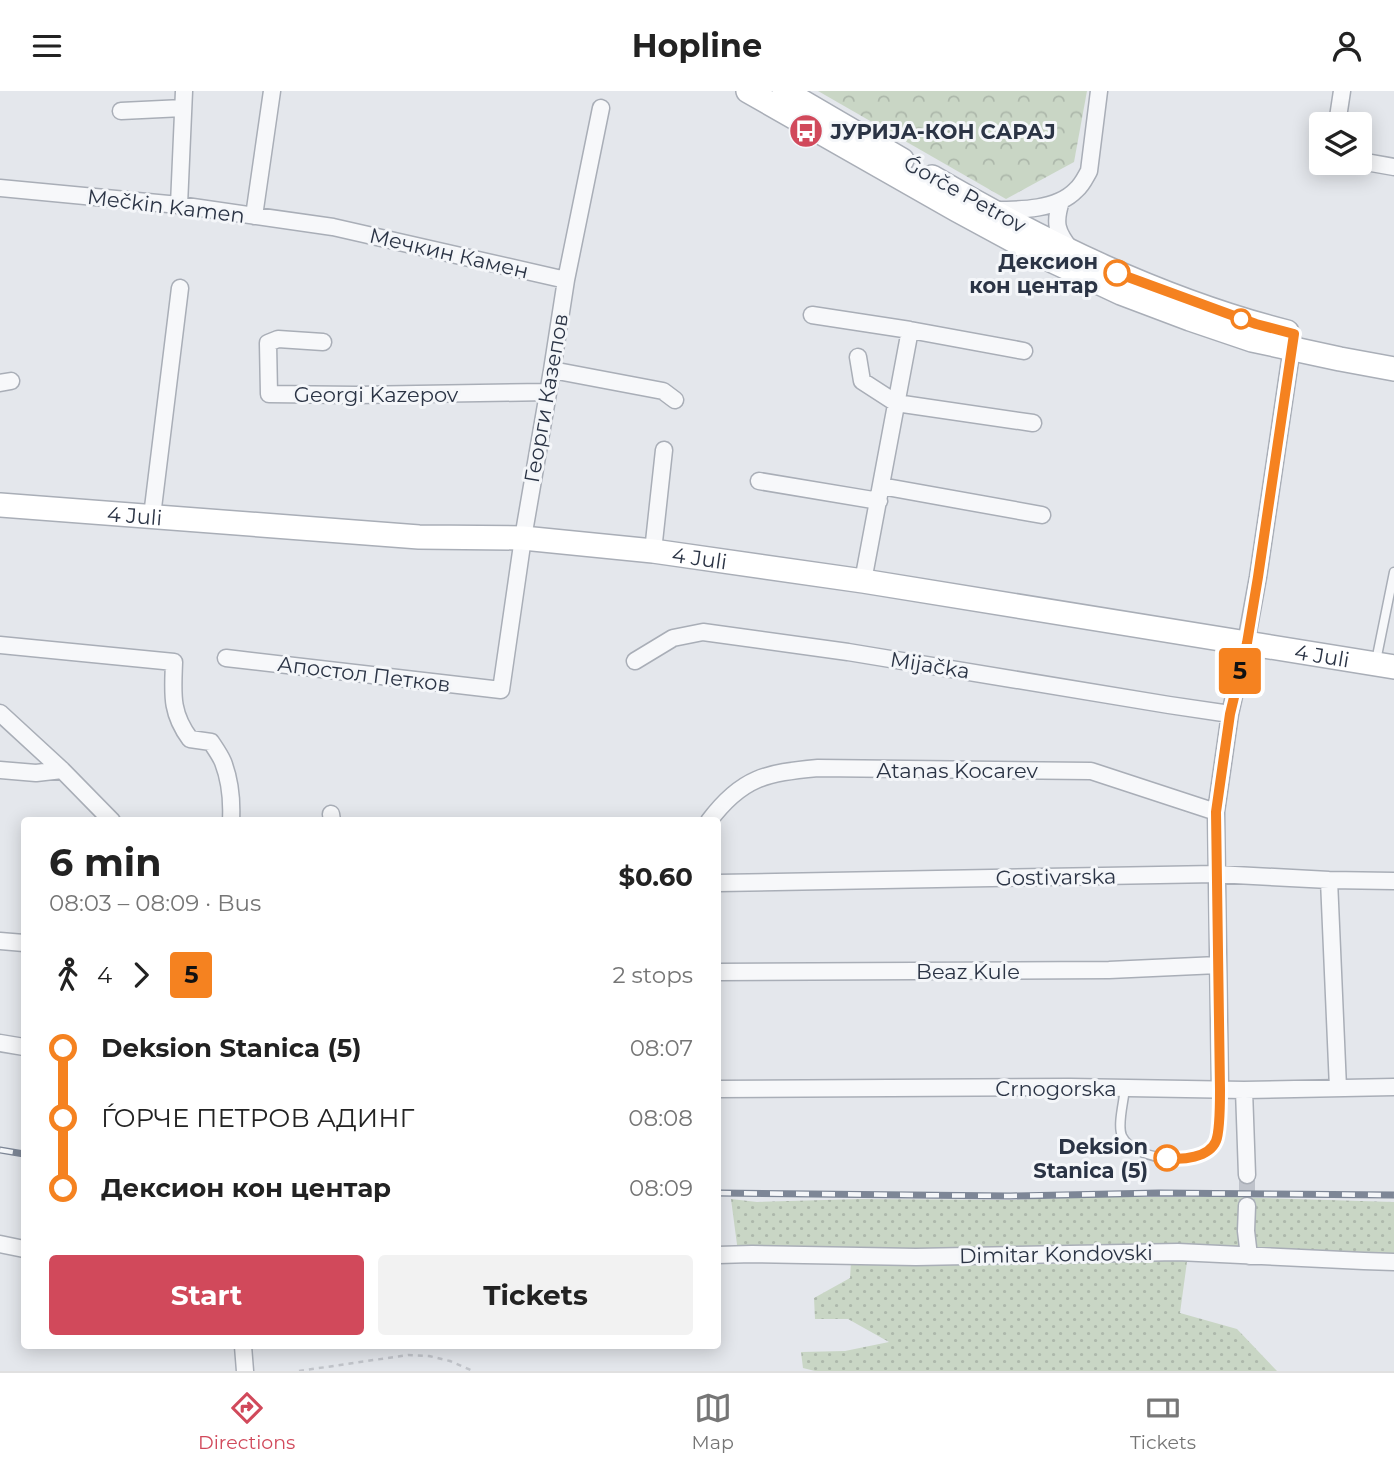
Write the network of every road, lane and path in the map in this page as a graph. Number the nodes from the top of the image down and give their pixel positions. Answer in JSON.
{"nodes":[{"id":1,"x":184,"y":91,"type":"edge"},
{"id":2,"x":272,"y":91,"type":"edge"},
{"id":3,"x":748,"y":91,"type":"edge"},
{"id":4,"x":784,"y":91,"type":"edge"},
{"id":5,"x":1099,"y":91,"type":"edge"},
{"id":6,"x":1342,"y":91,"type":"edge"},
{"id":7,"x":183,"y":108,"type":"junction"},
{"id":8,"x":601,"y":108,"type":"dead end"},
{"id":9,"x":121,"y":111,"type":"dead end"},
{"id":10,"x":1339,"y":112,"type":"edge"},
{"id":11,"x":1372,"y":163,"type":"edge"},
{"id":12,"x":1394,"y":167,"type":"edge"},
{"id":13,"x":0,"y":188,"type":"edge"},
{"id":14,"x":1061,"y":201,"type":"junction"},
{"id":15,"x":179,"y":205,"type":"junction"},
{"id":16,"x":993,"y":211,"type":"junction"},
{"id":17,"x":254,"y":216,"type":"junction"},
{"id":18,"x":1073,"y":252,"type":"junction"},
{"id":19,"x":566,"y":280,"type":"junction"},
{"id":20,"x":180,"y":288,"type":"dead end"},
{"id":21,"x":812,"y":314,"type":"dead end"},
{"id":22,"x":910,"y":330,"type":"junction"},
{"id":23,"x":323,"y":342,"type":"dead end"},
{"id":24,"x":1292,"y":342,"type":"junction"},
{"id":25,"x":1024,"y":351,"type":"dead end"},
{"id":26,"x":1394,"y":354,"type":"edge"},
{"id":27,"x":858,"y":357,"type":"dead end"},
{"id":28,"x":1394,"y":369,"type":"edge"},
{"id":29,"x":552,"y":370,"type":"junction"},
{"id":30,"x":548,"y":392,"type":"junction"},
{"id":31,"x":675,"y":400,"type":"dead end"},
{"id":32,"x":896,"y":404,"type":"junction"},
{"id":33,"x":1033,"y":423,"type":"dead end"},
{"id":34,"x":664,"y":450,"type":"dead end"},
{"id":35,"x":759,"y":481,"type":"dead end"},
{"id":36,"x":880,"y":493,"type":"junction"},
{"id":37,"x":0,"y":505,"type":"edge"},
{"id":38,"x":1042,"y":515,"type":"dead end"},
{"id":39,"x":152,"y":516,"type":"junction"},
{"id":40,"x":523,"y":538,"type":"junction"},
{"id":41,"x":653,"y":551,"type":"junction"},
{"id":42,"x":1394,"y":572,"type":"edge"},
{"id":43,"x":863,"y":581,"type":"junction"},
{"id":44,"x":1247,"y":643,"type":"junction"},
{"id":45,"x":0,"y":645,"type":"edge"},
{"id":46,"x":226,"y":657,"type":"dead end"},
{"id":47,"x":635,"y":661,"type":"dead end"},
{"id":48,"x":1385,"y":666,"type":"edge"},
{"id":49,"x":500,"y":690,"type":"joint"},
{"id":50,"x":0,"y":713,"type":"edge"},
{"id":51,"x":1230,"y":714,"type":"junction"},
{"id":52,"x":0,"y":770,"type":"edge"},
{"id":53,"x":62,"y":770,"type":"junction"},
{"id":54,"x":1216,"y":812,"type":"junction"},
{"id":55,"x":108,"y":817,"type":"edge"},
{"id":56,"x":231,"y":817,"type":"edge"},
{"id":57,"x":712,"y":817,"type":"edge"},
{"id":58,"x":1216,"y":874,"type":"junction"},
{"id":59,"x":1329,"y":880,"type":"junction"},
{"id":60,"x":1394,"y":881,"type":"edge"},
{"id":61,"x":721,"y":883,"type":"edge"},
{"id":62,"x":0,"y":941,"type":"edge"},
{"id":63,"x":21,"y":943,"type":"edge"},
{"id":64,"x":1217,"y":965,"type":"junction"},
{"id":65,"x":721,"y":972,"type":"edge"},
{"id":66,"x":0,"y":1043,"type":"edge"},
{"id":67,"x":21,"y":1046,"type":"edge"},
{"id":68,"x":1394,"y":1087,"type":"edge"},
{"id":69,"x":1125,"y":1088,"type":"junction"},
{"id":70,"x":1338,"y":1088,"type":"junction"},
{"id":71,"x":721,"y":1089,"type":"edge"},
{"id":72,"x":1220,"y":1090,"type":"junction"},
{"id":73,"x":1244,"y":1090,"type":"junction"},
{"id":74,"x":1247,"y":1175,"type":"tunnel mouth"},
{"id":75,"x":1247,"y":1206,"type":"tunnel mouth"},
{"id":76,"x":0,"y":1244,"type":"edge"},
{"id":77,"x":21,"y":1248,"type":"edge"},
{"id":78,"x":721,"y":1255,"type":"edge"},
{"id":79,"x":1250,"y":1256,"type":"junction"},
{"id":80,"x":1394,"y":1262,"type":"edge"},
{"id":81,"x":243,"y":1349,"type":"edge"},
{"id":82,"x":245,"y":1371,"type":"edge"},
{"id":83,"x":299,"y":1371,"type":"edge"},
{"id":84,"x":473,"y":1371,"type":"edge"}],
"edges":[{"from":1,"to":7,"type":"street"},
{"from":2,"to":17,"type":"street"},
{"from":3,"to":24,"type":"street","name":"Ǵorče Petrov"},
{"from":4,"to":16,"type":"street","name":"Ǵorče Petrov"},
{"from":5,"to":14,"type":"street"},
{"from":6,"to":10,"type":"street"},
{"from":7,"to":9,"type":"street"},
{"from":7,"to":15,"type":"street"},
{"from":8,"to":19,"type":"street","name":"Георги Казепов"},
{"from":11,"to":12,"type":"street"},
{"from":13,"to":15,"type":"street","name":"Mečkin Kamen"},
{"from":14,"to":16,"type":"street"},
{"from":14,"to":18,"type":"street"},
{"from":15,"to":17,"type":"street","name":"Mečkin Kamen"},
{"from":16,"to":18,"type":"street","name":"Ǵorče Petrov"},
{"from":17,"to":19,"type":"street","name":"Мечкин Камен"},
{"from":18,"to":24,"type":"street","name":"Ǵorče Petrov"},
{"from":19,"to":29,"type":"street","name":"Георги Казепов"},
{"from":20,"to":39,"type":"street"},
{"from":21,"to":22,"type":"street"},
{"from":22,"to":25,"type":"street"},
{"from":22,"to":32,"type":"street"},
{"from":23,"to":30,"type":"street","name":"Georgi Kazepov"},
{"from":24,"to":26,"type":"street","name":"Ǵorče Petrov"},
{"from":24,"to":28,"type":"street","name":"Ǵorče Petrov"},
{"from":24,"to":44,"type":"street"},
{"from":27,"to":32,"type":"street"},
{"from":29,"to":30,"type":"street","name":"Георги Казепов"},
{"from":29,"to":31,"type":"street"},
{"from":30,"to":40,"type":"street","name":"Георги Казепов"},
{"from":32,"to":33,"type":"street"},
{"from":32,"to":36,"type":"street"},
{"from":34,"to":41,"type":"street"},
{"from":35,"to":36,"type":"street"},
{"from":36,"to":38,"type":"street"},
{"from":36,"to":43,"type":"street"},
{"from":37,"to":39,"type":"street","name":"4 Juli"},
{"from":39,"to":40,"type":"street","name":"4 Juli"},
{"from":40,"to":41,"type":"street","name":"4 Juli"},
{"from":40,"to":49,"type":"street","name":"Георги Казепов"},
{"from":41,"to":43,"type":"street","name":"4 Juli"},
{"from":42,"to":48,"type":"lane"},
{"from":43,"to":44,"type":"street","name":"4 Juli"},
{"from":44,"to":48,"type":"street","name":"4 Juli"},
{"from":44,"to":51,"type":"street"},
{"from":45,"to":56,"type":"street"},
{"from":46,"to":49,"type":"street","name":"Апостол Петков"},
{"from":47,"to":51,"type":"street","name":"Mijačka"},
{"from":50,"to":53,"type":"street"},
{"from":51,"to":54,"type":"street"},
{"from":52,"to":53,"type":"street"},
{"from":53,"to":55,"type":"street"},
{"from":54,"to":57,"type":"street","name":"Atanas Kocarev"},
{"from":54,"to":58,"type":"street"},
{"from":58,"to":59,"type":"street","name":"Gostivarska"},
{"from":58,"to":61,"type":"street","name":"Gostivarska"},
{"from":58,"to":64,"type":"street"},
{"from":59,"to":60,"type":"street","name":"Gostivarska"},
{"from":59,"to":70,"type":"street"},
{"from":62,"to":63,"type":"street"},
{"from":64,"to":65,"type":"street","name":"Beaz Kule"},
{"from":64,"to":72,"type":"street"},
{"from":66,"to":67,"type":"street"},
{"from":68,"to":70,"type":"street","name":"Crnogorska"},
{"from":69,"to":71,"type":"street","name":"Crnogorska"},
{"from":69,"to":72,"type":"street","name":"Crnogorska"},
{"from":69,"to":72,"type":"lane"},
{"from":70,"to":73,"type":"street","name":"Crnogorska"},
{"from":72,"to":73,"type":"street","name":"Crnogorska"},
{"from":73,"to":74,"type":"street"},
{"from":75,"to":79,"type":"street"},
{"from":76,"to":77,"type":"street"},
{"from":78,"to":79,"type":"street","name":"Dimitar Kondovski"},
{"from":79,"to":80,"type":"street","name":"Dimitar Kondovski"},
{"from":81,"to":82,"type":"street"},
{"from":83,"to":84,"type":"path"}]}
